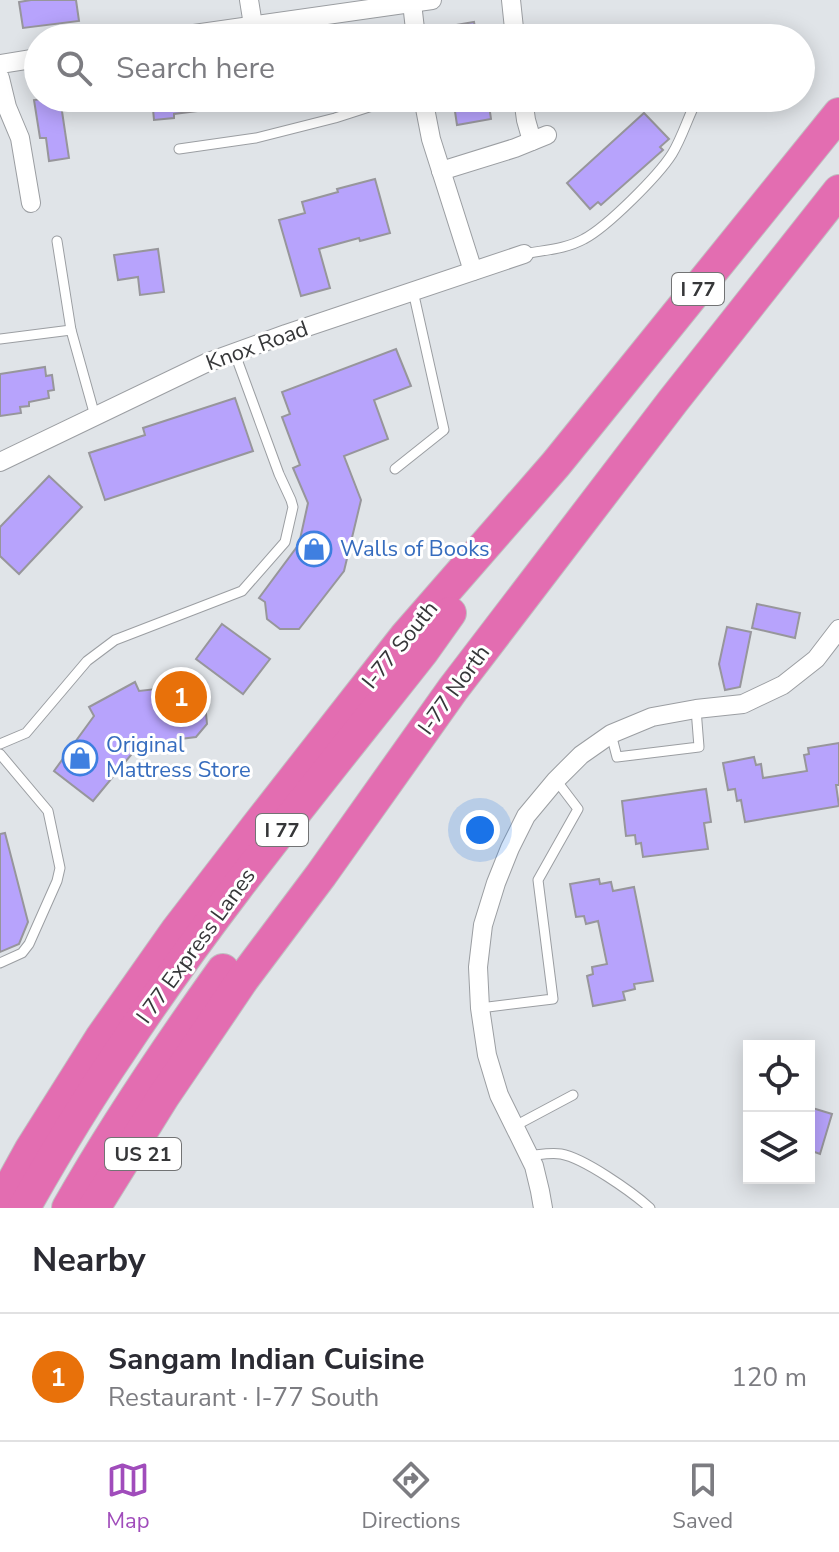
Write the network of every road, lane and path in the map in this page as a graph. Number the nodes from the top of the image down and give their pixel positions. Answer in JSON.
{"nodes":[{"id":1,"x":249,"y":0,"type":"edge"},
{"id":2,"x":432,"y":0,"type":"edge"},
{"id":3,"x":511,"y":0,"type":"edge"},
{"id":4,"x":412,"y":3,"type":"junction"},
{"id":5,"x":253,"y":24,"type":"edge"},
{"id":6,"x":260,"y":24,"type":"edge"},
{"id":7,"x":414,"y":24,"type":"edge"},
{"id":8,"x":514,"y":24,"type":"edge"},
{"id":9,"x":24,"y":60,"type":"edge"},
{"id":10,"x":0,"y":64,"type":"edge"},
{"id":11,"x":0,"y":78,"type":"edge"},
{"id":12,"x":354,"y":112,"type":"edge"},
{"id":13,"x":426,"y":112,"type":"edge"},
{"id":14,"x":525,"y":112,"type":"edge"},
{"id":15,"x":691,"y":112,"type":"edge"},
{"id":16,"x":839,"y":114,"type":"edge"},
{"id":17,"x":179,"y":149,"type":"dead end"},
{"id":18,"x":441,"y":171,"type":"junction"},
{"id":19,"x":839,"y":191,"type":"edge"},
{"id":20,"x":31,"y":203,"type":"dead end"},
{"id":21,"x":57,"y":241,"type":"dead end"},
{"id":22,"x":524,"y":254,"type":"joint"},
{"id":23,"x":473,"y":271,"type":"junction"},
{"id":24,"x":413,"y":291,"type":"junction"},
{"id":25,"x":71,"y":330,"type":"junction"},
{"id":26,"x":0,"y":339,"type":"edge"},
{"id":27,"x":235,"y":354,"type":"junction"},
{"id":28,"x":95,"y":416,"type":"junction"},
{"id":29,"x":0,"y":462,"type":"edge"},
{"id":30,"x":556,"y":464,"type":"junction"},
{"id":31,"x":395,"y":469,"type":"dead end"},
{"id":32,"x":839,"y":629,"type":"edge"},
{"id":33,"x":453,"y":689,"type":"junction"},
{"id":34,"x":696,"y":709,"type":"junction"},
{"id":35,"x":611,"y":734,"type":"junction"},
{"id":36,"x":0,"y":744,"type":"edge"},
{"id":37,"x":0,"y":754,"type":"edge"},
{"id":38,"x":556,"y":780,"type":"junction"},
{"id":39,"x":0,"y":963,"type":"edge"},
{"id":40,"x":480,"y":1008,"type":"junction"},
{"id":41,"x":573,"y":1095,"type":"dead end"},
{"id":42,"x":163,"y":1097,"type":"junction"},
{"id":43,"x":513,"y":1127,"type":"junction"},
{"id":44,"x":31,"y":1149,"type":"junction"},
{"id":45,"x":528,"y":1156,"type":"junction"},
{"id":46,"x":0,"y":1195,"type":"edge"},
{"id":47,"x":0,"y":1205,"type":"edge"},
{"id":48,"x":24,"y":1208,"type":"edge"},
{"id":49,"x":68,"y":1208,"type":"edge"},
{"id":50,"x":94,"y":1208,"type":"edge"},
{"id":51,"x":115,"y":1208,"type":"edge"},
{"id":52,"x":543,"y":1208,"type":"edge"},
{"id":53,"x":650,"y":1208,"type":"edge"}],
"edges":[{"from":1,"to":5,"type":"street"},
{"from":2,"to":4,"type":"street"},
{"from":3,"to":8,"type":"street"},
{"from":4,"to":6,"type":"street"},
{"from":4,"to":7,"type":"street"},
{"from":9,"to":10,"type":"street"},
{"from":11,"to":20,"type":"street"},
{"from":12,"to":17,"type":"lane"},
{"from":13,"to":18,"type":"street"},
{"from":14,"to":18,"type":"street"},
{"from":15,"to":22,"type":"lane"},
{"from":16,"to":30,"type":"highway","name":"I-77 South","number":"I 77"},
{"from":18,"to":23,"type":"street"},
{"from":19,"to":33,"type":"highway","name":"I-77 North","number":"I 77"},
{"from":21,"to":25,"type":"lane"},
{"from":22,"to":23,"type":"street","name":"Knox Road"},
{"from":23,"to":24,"type":"street","name":"Knox Road"},
{"from":24,"to":27,"type":"street","name":"Knox Road"},
{"from":24,"to":31,"type":"lane"},
{"from":25,"to":26,"type":"lane"},
{"from":25,"to":28,"type":"lane"},
{"from":27,"to":28,"type":"street","name":"Knox Road"},
{"from":27,"to":36,"type":"lane"},
{"from":28,"to":29,"type":"street","name":"Knox Road"},
{"from":30,"to":44,"type":"highway","name":"I-77 South","number":"I 77"},
{"from":30,"to":48,"type":"highway","name":"I 77 Express Lanes","number":"I 77"},
{"from":32,"to":34,"type":"street"},
{"from":33,"to":42,"type":"highway","name":"I-77 North","number":"I 77"},
{"from":33,"to":49,"type":"highway","name":"I 77 Express Lanes","number":"I 77"},
{"from":34,"to":35,"type":"street"},
{"from":34,"to":35,"type":"lane"},
{"from":35,"to":38,"type":"street"},
{"from":37,"to":39,"type":"lane"},
{"from":38,"to":40,"type":"street"},
{"from":38,"to":40,"type":"lane"},
{"from":40,"to":43,"type":"street"},
{"from":41,"to":43,"type":"lane"},
{"from":42,"to":50,"type":"highway","name":"I-77 North","number":"I 77"},
{"from":42,"to":51,"type":"highway","number":"US 21"},
{"from":43,"to":45,"type":"street"},
{"from":44,"to":46,"type":"highway"},
{"from":44,"to":47,"type":"highway","name":"I-77 South","number":"I 77"},
{"from":45,"to":52,"type":"street"},
{"from":45,"to":53,"type":"lane"}]}
